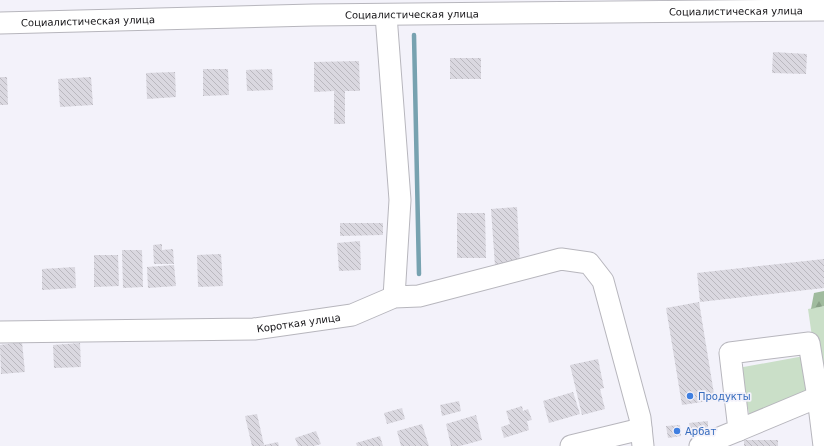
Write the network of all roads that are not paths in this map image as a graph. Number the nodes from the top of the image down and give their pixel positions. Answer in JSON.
{"nodes":[{"id":1,"x":824,"y":10,"type":"edge"},
{"id":2,"x":386,"y":14,"type":"junction"},
{"id":3,"x":0,"y":23,"type":"edge"},
{"id":4,"x":394,"y":297,"type":"junction"},
{"id":5,"x":0,"y":332,"type":"edge"},
{"id":6,"x":821,"y":396,"type":"edge"},
{"id":7,"x":739,"y":430,"type":"junction"},
{"id":8,"x":642,"y":438,"type":"edge"},
{"id":9,"x":571,"y":446,"type":"edge"},
{"id":10,"x":700,"y":446,"type":"edge"},
{"id":11,"x":824,"y":446,"type":"edge"}],
"edges":[{"from":1,"to":2,"type":"street","name":"Социалистическая улица"},
{"from":2,"to":3,"type":"street","name":"Социалистическая улица"},
{"from":2,"to":4,"type":"street"},
{"from":4,"to":5,"type":"street","name":"Короткая улица"},
{"from":4,"to":8,"type":"street","name":"Короткая улица"},
{"from":6,"to":7,"type":"street"},
{"from":6,"to":7,"type":"street"},
{"from":6,"to":11,"type":"street"},
{"from":7,"to":10,"type":"street"},
{"from":8,"to":9,"type":"street"}]}
